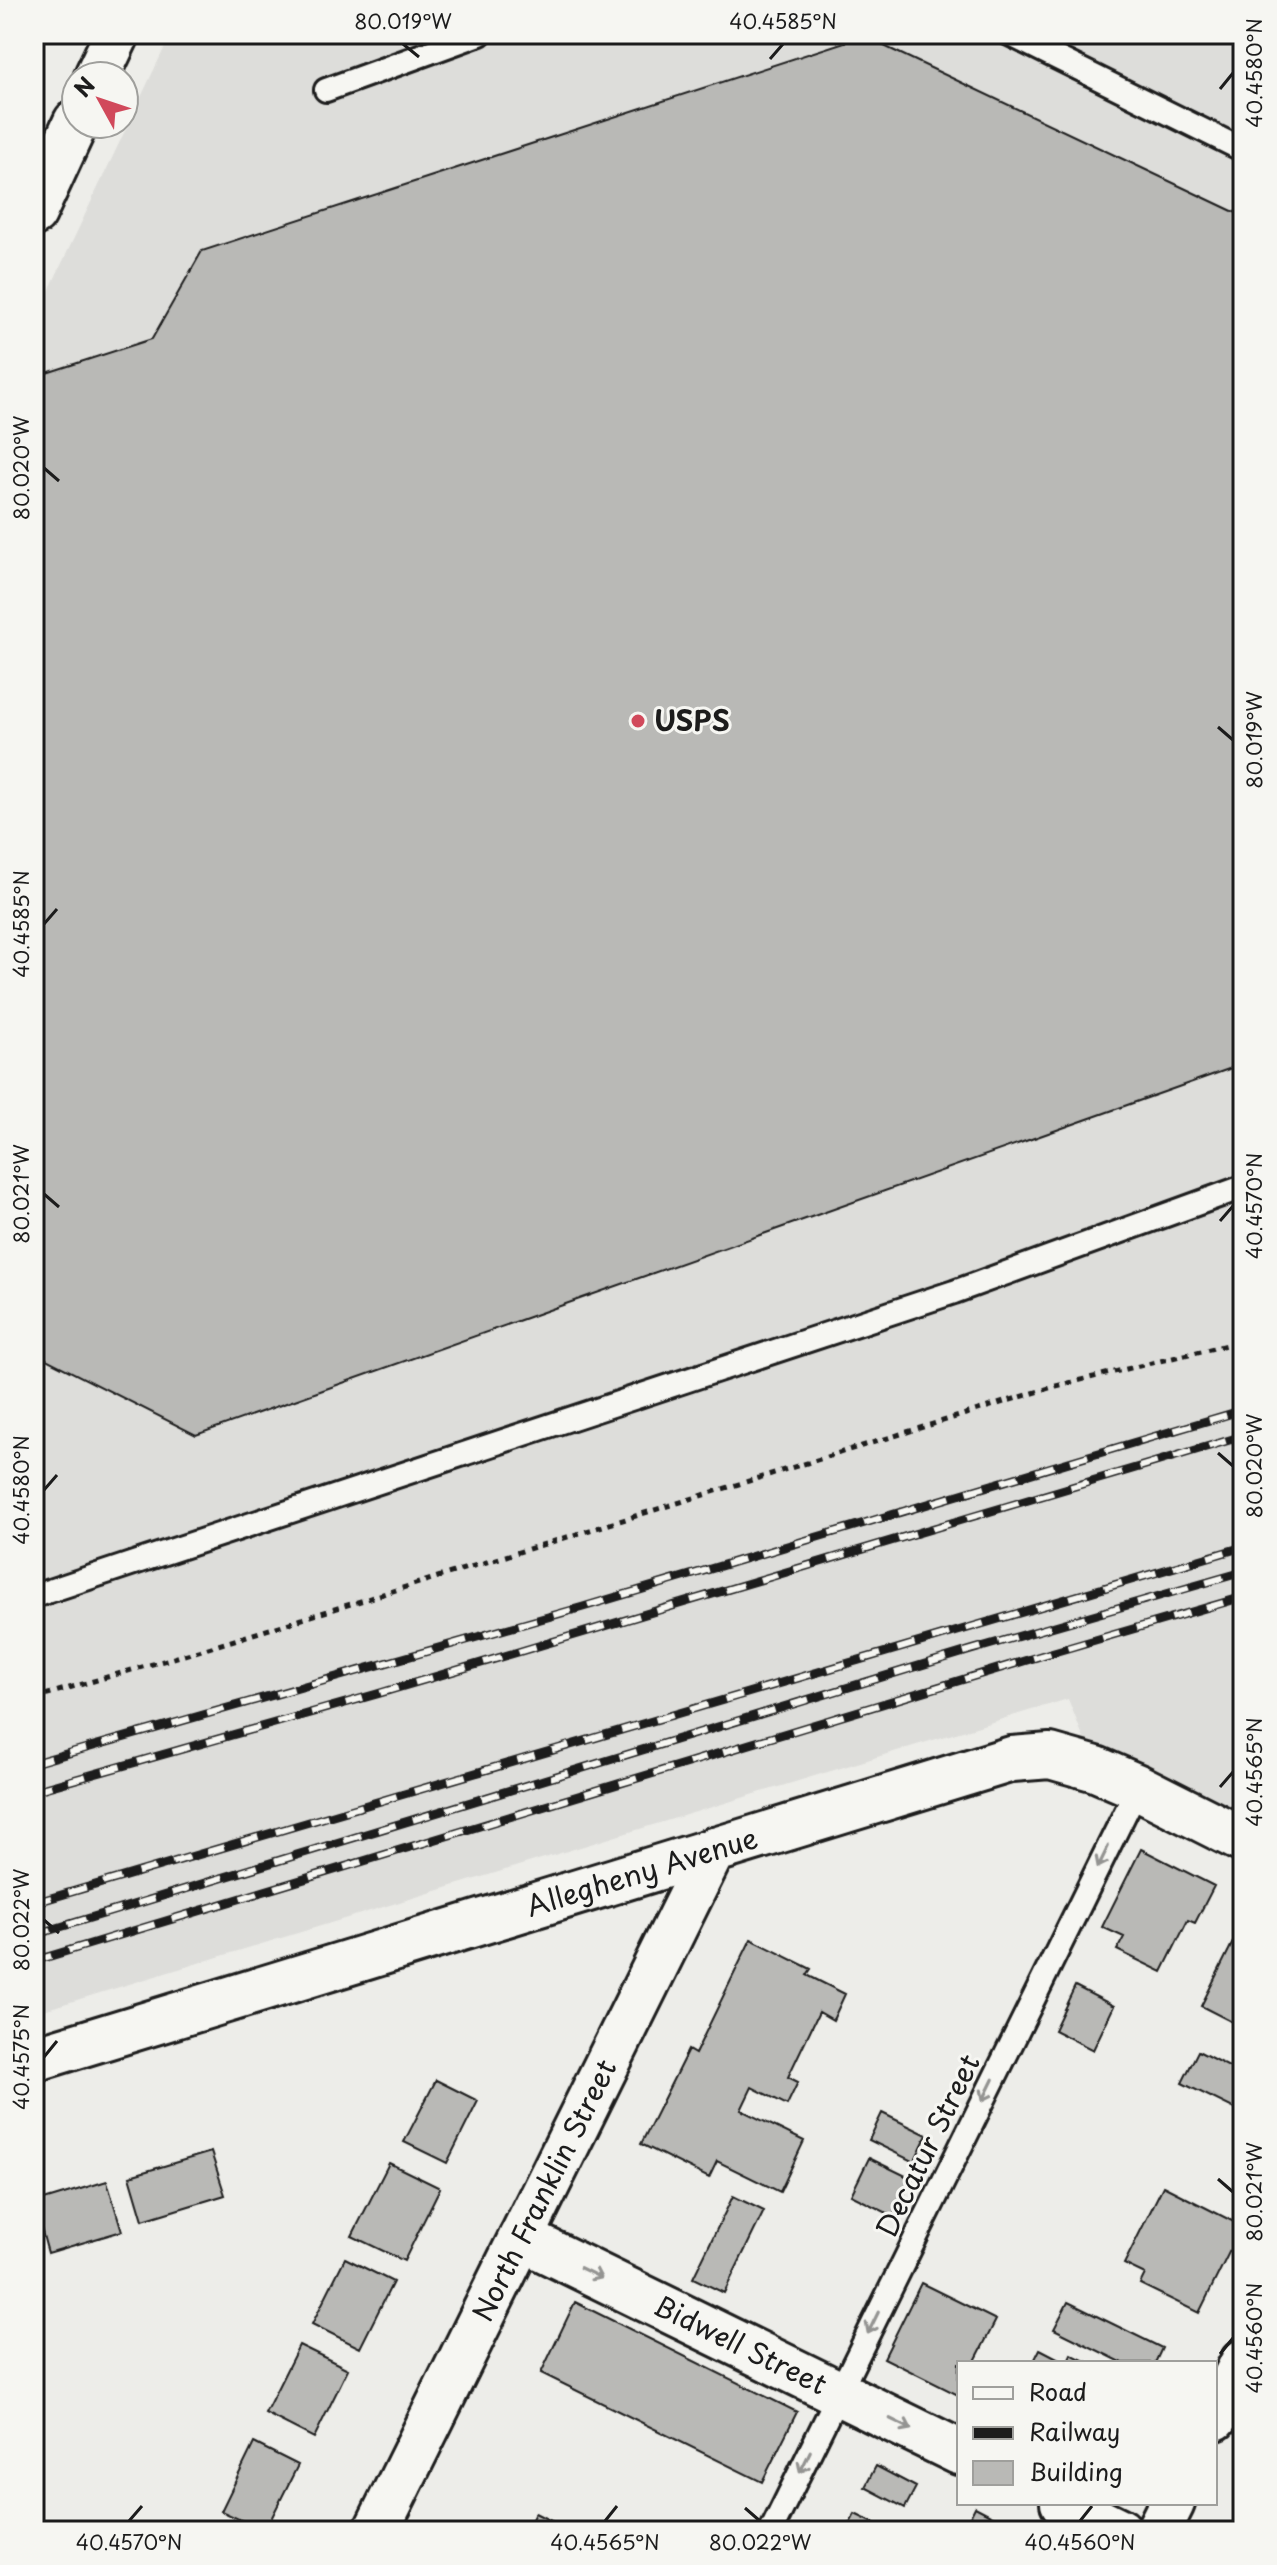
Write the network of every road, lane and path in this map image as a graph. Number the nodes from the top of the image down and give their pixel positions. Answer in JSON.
{"nodes":[{"id":1,"x":117,"y":34,"type":"edge"},
{"id":2,"x":480,"y":34,"type":"edge"},
{"id":3,"x":1009,"y":34,"type":"edge"},
{"id":4,"x":105,"y":60,"type":"edge"},
{"id":5,"x":326,"y":90,"type":"dead end"},
{"id":6,"x":68,"y":140,"type":"edge"},
{"id":7,"x":1243,"y":150,"type":"edge"},
{"id":8,"x":34,"y":213,"type":"edge"},
{"id":9,"x":1243,"y":1187,"type":"edge"},
{"id":10,"x":1243,"y":1341,"type":"edge"},
{"id":11,"x":34,"y":1596,"type":"edge"},
{"id":12,"x":34,"y":1698,"type":"edge"},
{"id":13,"x":1138,"y":1787,"type":"junction"},
{"id":14,"x":1243,"y":1840,"type":"edge"},
{"id":15,"x":713,"y":1850,"type":"junction"},
{"id":16,"x":34,"y":2059,"type":"edge"},
{"id":17,"x":521,"y":2238,"type":"junction"},
{"id":18,"x":1243,"y":2362,"type":"edge"},
{"id":19,"x":839,"y":2394,"type":"junction"},
{"id":20,"x":1217,"y":2414,"type":"edge"},
{"id":21,"x":957,"y":2451,"type":"edge"},
{"id":22,"x":1067,"y":2505,"type":"edge"},
{"id":23,"x":1171,"y":2505,"type":"edge"},
{"id":24,"x":376,"y":2531,"type":"edge"},
{"id":25,"x":771,"y":2531,"type":"edge"},
{"id":26,"x":1120,"y":2531,"type":"edge"},
{"id":27,"x":1158,"y":2531,"type":"edge"}],
"edges":[{"from":1,"to":4,"type":"street"},
{"from":2,"to":5,"type":"lane"},
{"from":3,"to":7,"type":"lane"},
{"from":6,"to":8,"type":"street"},
{"from":9,"to":11,"type":"lane"},
{"from":10,"to":12,"type":"path"},
{"from":13,"to":14,"type":"street","name":"Allegheny Avenue"},
{"from":13,"to":15,"type":"street","name":"Allegheny Avenue"},
{"from":13,"to":19,"type":"lane","name":"Decatur Street","one_way":true},
{"from":15,"to":16,"type":"street","name":"Allegheny Avenue"},
{"from":15,"to":17,"type":"street","name":"North Franklin Street"},
{"from":17,"to":19,"type":"street","name":"Bidwell Street","one_way":true},
{"from":17,"to":24,"type":"street","name":"North Franklin Street"},
{"from":18,"to":20,"type":"street"},
{"from":19,"to":21,"type":"street","name":"Bidwell Street","one_way":true},
{"from":19,"to":25,"type":"lane","name":"Decatur Street","one_way":true},
{"from":22,"to":26,"type":"street"},
{"from":23,"to":27,"type":"street"}]}
